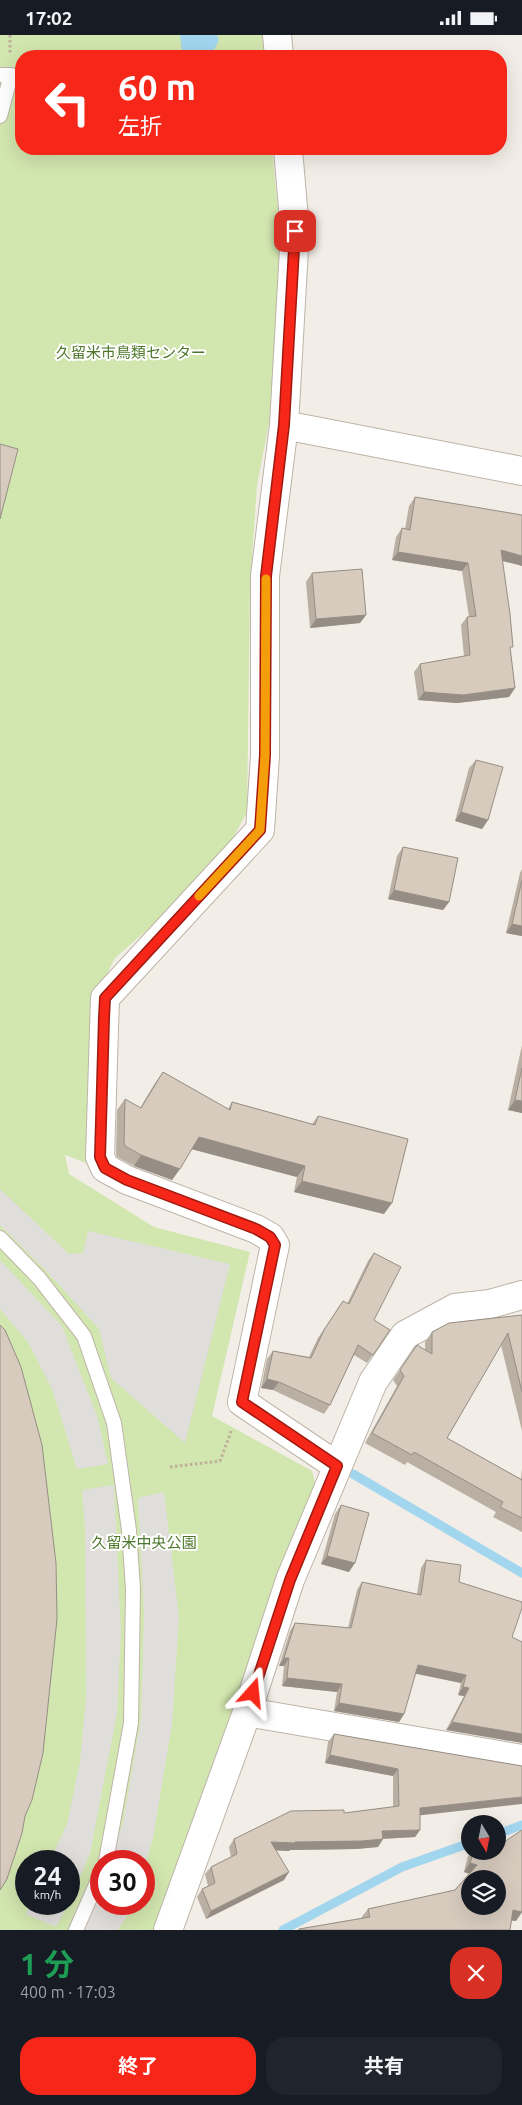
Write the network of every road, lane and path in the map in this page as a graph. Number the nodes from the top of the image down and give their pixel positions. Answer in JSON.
{"nodes":[{"id":1,"x":277,"y":35,"type":"edge"},
{"id":2,"x":278,"y":50,"type":"edge"},
{"id":3,"x":0,"y":75,"type":"edge"},
{"id":4,"x":0,"y":116,"type":"edge"},
{"id":5,"x":289,"y":155,"type":"edge"},
{"id":6,"x":284,"y":425,"type":"junction"},
{"id":7,"x":522,"y":471,"type":"edge"},
{"id":8,"x":0,"y":1238,"type":"edge"},
{"id":9,"x":522,"y":1295,"type":"edge"},
{"id":10,"x":242,"y":1402,"type":"junction"},
{"id":11,"x":337,"y":1466,"type":"junction"},
{"id":12,"x":170,"y":1467,"type":"dead end"},
{"id":13,"x":247,"y":1712,"type":"junction"},
{"id":14,"x":522,"y":1759,"type":"edge"},
{"id":15,"x":108,"y":1850,"type":"edge"},
{"id":16,"x":90,"y":1898,"type":"edge"},
{"id":17,"x":76,"y":1930,"type":"edge"},
{"id":18,"x":168,"y":1930,"type":"edge"}],
"edges":[{"from":1,"to":2,"type":"street"},
{"from":3,"to":4,"type":"lane"},
{"from":5,"to":6,"type":"street"},
{"from":6,"to":7,"type":"street"},
{"from":6,"to":10,"type":"street"},
{"from":8,"to":15,"type":"lane"},
{"from":9,"to":11,"type":"street"},
{"from":10,"to":11,"type":"street"},
{"from":10,"to":12,"type":"path"},
{"from":11,"to":13,"type":"street"},
{"from":13,"to":14,"type":"street"},
{"from":13,"to":18,"type":"street"},
{"from":16,"to":17,"type":"lane"}]}
